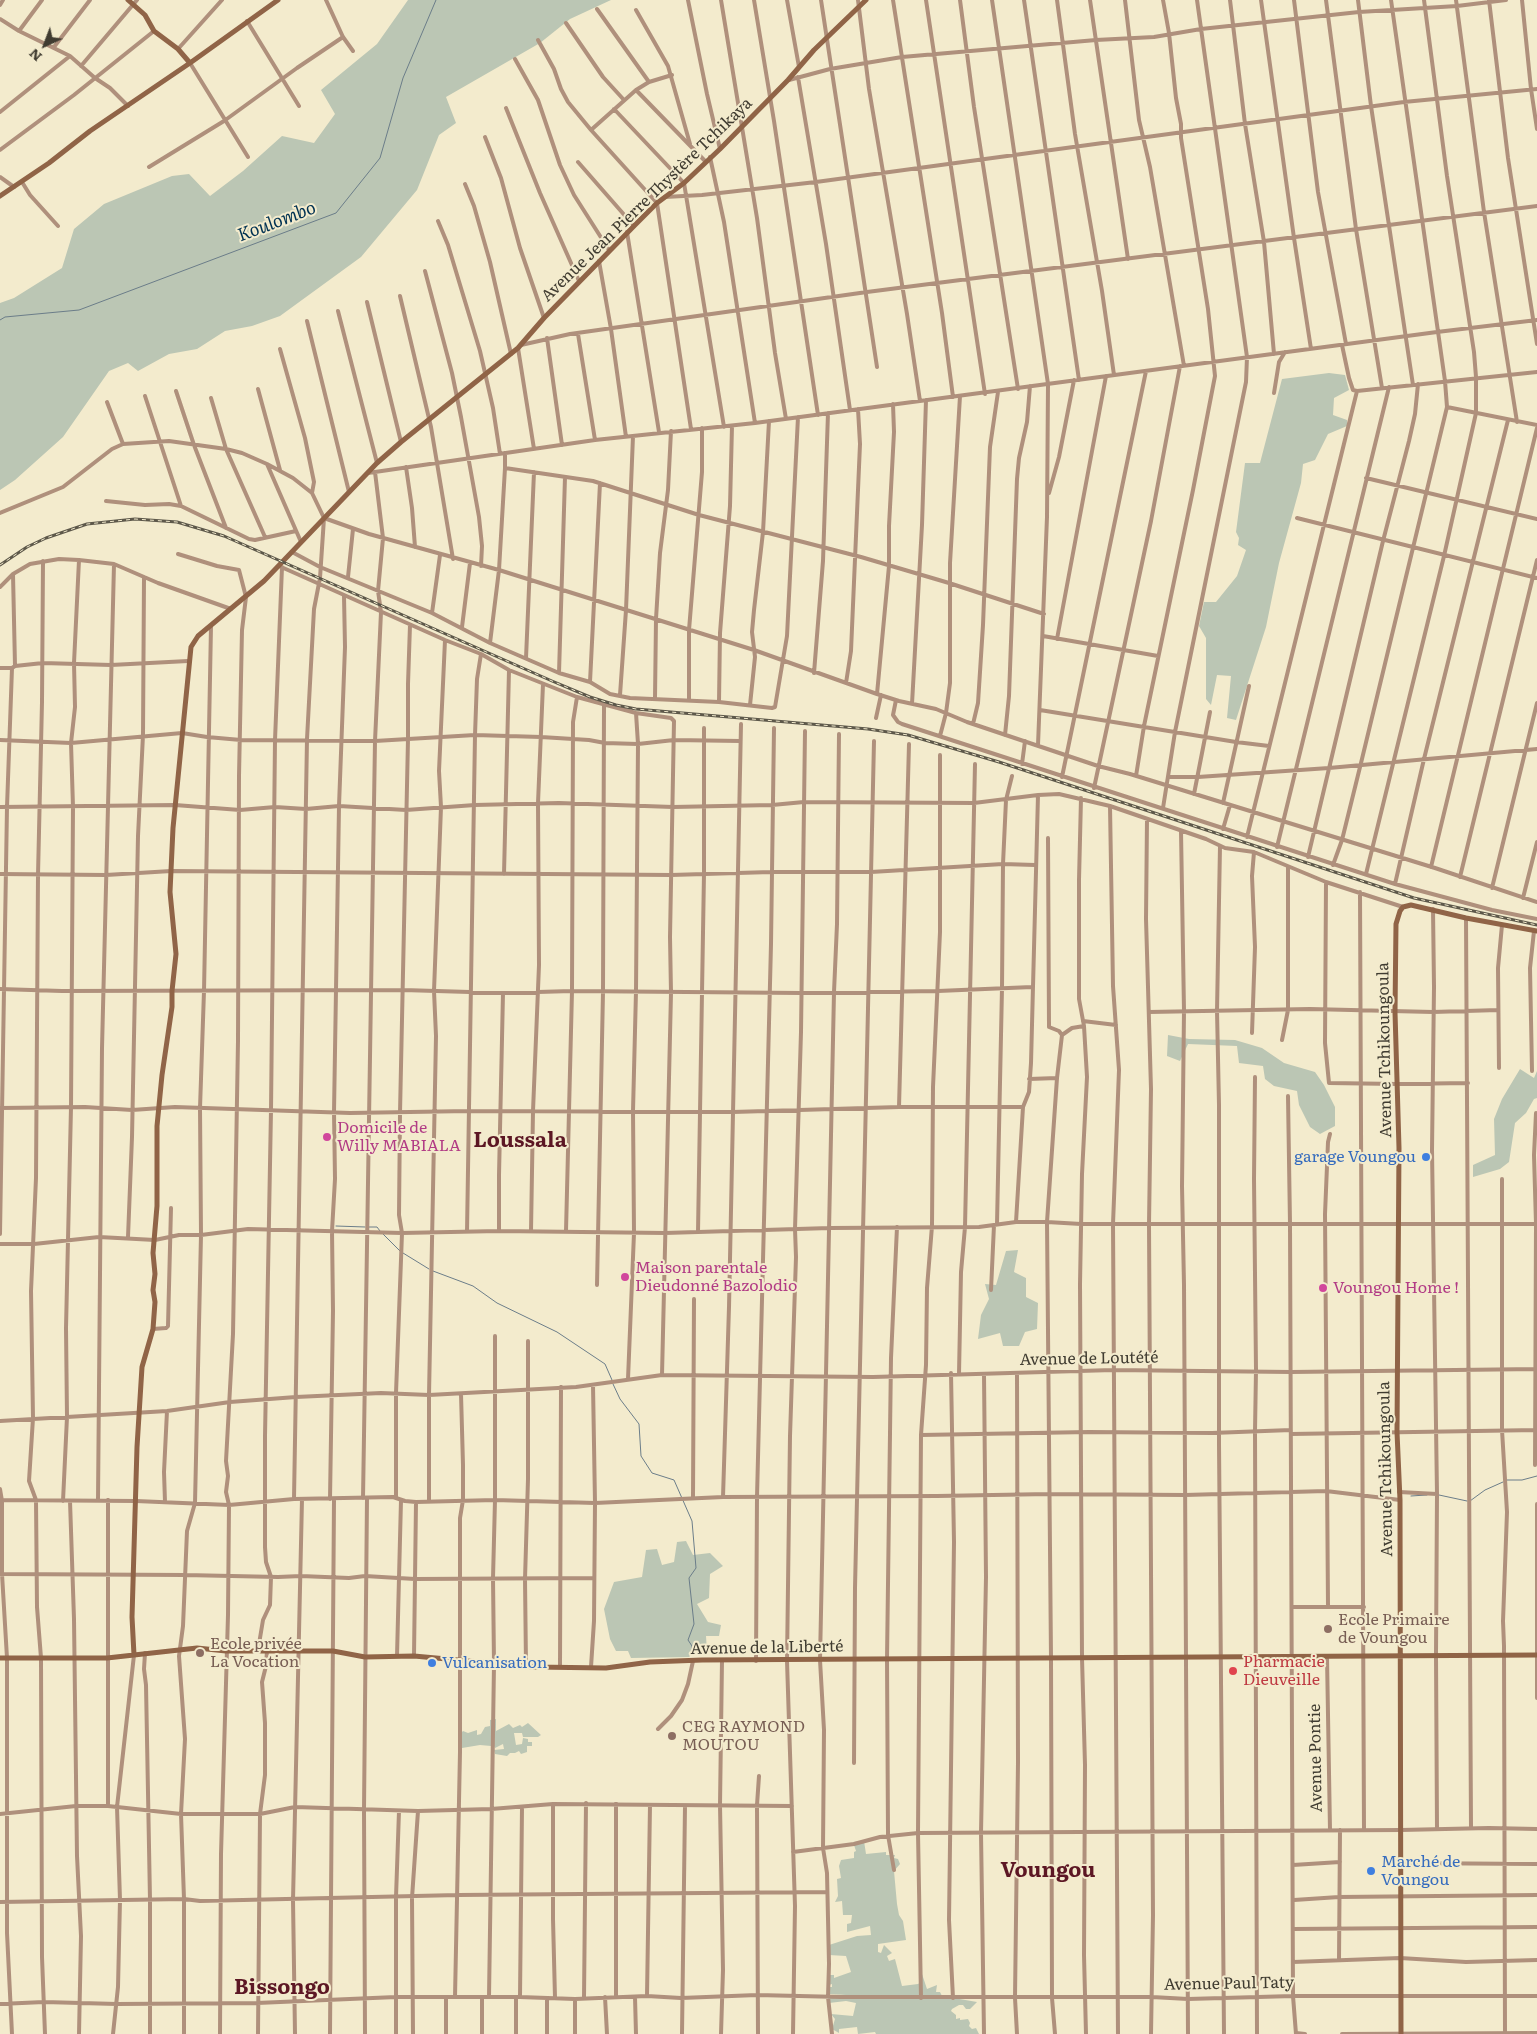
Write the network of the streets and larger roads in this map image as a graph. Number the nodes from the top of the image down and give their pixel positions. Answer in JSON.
{"nodes":[{"id":1,"x":4,"y":0,"type":"edge"},
{"id":2,"x":42,"y":0,"type":"edge"},
{"id":3,"x":90,"y":0,"type":"edge"},
{"id":4,"x":128,"y":0,"type":"edge"},
{"id":5,"x":222,"y":0,"type":"edge"},
{"id":6,"x":278,"y":0,"type":"edge"},
{"id":7,"x":326,"y":0,"type":"edge"},
{"id":8,"x":688,"y":0,"type":"edge"},
{"id":9,"x":721,"y":0,"type":"edge"},
{"id":10,"x":754,"y":0,"type":"edge"},
{"id":11,"x":787,"y":0,"type":"edge"},
{"id":12,"x":821,"y":0,"type":"edge"},
{"id":13,"x":858,"y":0,"type":"edge"},
{"id":14,"x":866,"y":0,"type":"edge"},
{"id":15,"x":893,"y":0,"type":"edge"},
{"id":16,"x":926,"y":0,"type":"edge"},
{"id":17,"x":960,"y":0,"type":"edge"},
{"id":18,"x":992,"y":0,"type":"edge"},
{"id":19,"x":1024,"y":0,"type":"edge"},
{"id":20,"x":1057,"y":0,"type":"edge"},
{"id":21,"x":1090,"y":0,"type":"edge"},
{"id":22,"x":1125,"y":0,"type":"edge"},
{"id":23,"x":1163,"y":0,"type":"edge"},
{"id":24,"x":1197,"y":0,"type":"edge"},
{"id":25,"x":1230,"y":0,"type":"edge"},
{"id":26,"x":1261,"y":0,"type":"edge"},
{"id":27,"x":1294,"y":0,"type":"edge"},
{"id":28,"x":1326,"y":0,"type":"edge"},
{"id":29,"x":1358,"y":0,"type":"edge"},
{"id":30,"x":1391,"y":0,"type":"edge"},
{"id":31,"x":1424,"y":0,"type":"edge"},
{"id":32,"x":1456,"y":0,"type":"edge"},
{"id":33,"x":1506,"y":0,"type":"edge"},
{"id":34,"x":1522,"y":0,"type":"edge"},
{"id":35,"x":1489,"y":1,"type":"edge"},
{"id":36,"x":135,"y":2,"type":"edge"},
{"id":37,"x":0,"y":5,"type":"edge"},
{"id":38,"x":860,"y":6,"type":"junction"},
{"id":39,"x":1457,"y":6,"type":"junction"},
{"id":40,"x":1424,"y":8,"type":"junction"},
{"id":41,"x":597,"y":9,"type":"dead end"},
{"id":42,"x":636,"y":10,"type":"dead end"},
{"id":43,"x":1392,"y":10,"type":"junction"},
{"id":44,"x":1359,"y":12,"type":"junction"},
{"id":45,"x":1328,"y":16,"type":"junction"},
{"id":46,"x":0,"y":19,"type":"edge"},
{"id":47,"x":1296,"y":19,"type":"junction"},
{"id":48,"x":247,"y":21,"type":"junction"},
{"id":49,"x":566,"y":23,"type":"dead end"},
{"id":50,"x":1264,"y":23,"type":"junction"},
{"id":51,"x":1233,"y":25,"type":"junction"},
{"id":52,"x":1201,"y":29,"type":"junction"},
{"id":53,"x":19,"y":31,"type":"junction"},
{"id":54,"x":154,"y":31,"type":"junction"},
{"id":55,"x":1170,"y":33,"type":"junction"},
{"id":56,"x":343,"y":37,"type":"junction"},
{"id":57,"x":1131,"y":37,"type":"junction"},
{"id":58,"x":826,"y":39,"type":"junction"},
{"id":59,"x":538,"y":40,"type":"dead end"},
{"id":60,"x":1096,"y":40,"type":"junction"},
{"id":61,"x":1064,"y":43,"type":"junction"},
{"id":62,"x":1030,"y":46,"type":"junction"},
{"id":63,"x":54,"y":47,"type":"junction"},
{"id":64,"x":999,"y":48,"type":"junction"},
{"id":65,"x":178,"y":49,"type":"junction"},
{"id":66,"x":353,"y":51,"type":"dead end"},
{"id":67,"x":966,"y":51,"type":"junction"},
{"id":68,"x":70,"y":56,"type":"junction"},
{"id":69,"x":934,"y":56,"type":"junction"},
{"id":70,"x":902,"y":57,"type":"junction"},
{"id":71,"x":516,"y":59,"type":"dead end"},
{"id":72,"x":190,"y":63,"type":"junction"},
{"id":73,"x":866,"y":63,"type":"junction"},
{"id":74,"x":82,"y":66,"type":"junction"},
{"id":75,"x":799,"y":67,"type":"junction"},
{"id":76,"x":830,"y":69,"type":"junction"},
{"id":77,"x":672,"y":75,"type":"junction"},
{"id":78,"x":798,"y":77,"type":"junction"},
{"id":79,"x":95,"y":78,"type":"junction"},
{"id":80,"x":283,"y":78,"type":"junction"},
{"id":81,"x":788,"y":80,"type":"junction"},
{"id":82,"x":649,"y":82,"type":"junction"},
{"id":83,"x":1531,"y":89,"type":"junction"},
{"id":84,"x":1537,"y":89,"type":"edge"},
{"id":85,"x":636,"y":90,"type":"junction"},
{"id":86,"x":1500,"y":92,"type":"junction"},
{"id":87,"x":1468,"y":95,"type":"junction"},
{"id":88,"x":770,"y":97,"type":"junction"},
{"id":89,"x":1436,"y":98,"type":"junction"},
{"id":90,"x":624,"y":100,"type":"junction"},
{"id":91,"x":1404,"y":102,"type":"junction"},
{"id":92,"x":128,"y":106,"type":"junction"},
{"id":93,"x":299,"y":106,"type":"dead end"},
{"id":94,"x":1371,"y":106,"type":"junction"},
{"id":95,"x":506,"y":108,"type":"dead end"},
{"id":96,"x":614,"y":108,"type":"junction"},
{"id":97,"x":0,"y":112,"type":"edge"},
{"id":98,"x":1340,"y":112,"type":"junction"},
{"id":99,"x":1309,"y":115,"type":"junction"},
{"id":100,"x":1277,"y":120,"type":"junction"},
{"id":101,"x":224,"y":121,"type":"junction"},
{"id":102,"x":1245,"y":124,"type":"junction"},
{"id":103,"x":742,"y":126,"type":"junction"},
{"id":104,"x":1214,"y":128,"type":"junction"},
{"id":105,"x":1537,"y":129,"type":"edge"},
{"id":106,"x":591,"y":130,"type":"junction"},
{"id":107,"x":1181,"y":133,"type":"junction"},
{"id":108,"x":485,"y":137,"type":"dead end"},
{"id":109,"x":1142,"y":138,"type":"junction"},
{"id":110,"x":1109,"y":142,"type":"junction"},
{"id":111,"x":690,"y":144,"type":"junction"},
{"id":112,"x":1077,"y":147,"type":"junction"},
{"id":113,"x":720,"y":149,"type":"junction"},
{"id":114,"x":0,"y":150,"type":"edge"},
{"id":115,"x":1046,"y":151,"type":"junction"},
{"id":116,"x":1014,"y":155,"type":"junction"},
{"id":117,"x":248,"y":157,"type":"dead end"},
{"id":118,"x":708,"y":160,"type":"junction"},
{"id":119,"x":982,"y":160,"type":"junction"},
{"id":120,"x":578,"y":162,"type":"dead end"},
{"id":121,"x":951,"y":164,"type":"junction"},
{"id":122,"x":149,"y":167,"type":"dead end"},
{"id":123,"x":919,"y":167,"type":"junction"},
{"id":124,"x":884,"y":172,"type":"junction"},
{"id":125,"x":0,"y":177,"type":"edge"},
{"id":126,"x":848,"y":178,"type":"junction"},
{"id":127,"x":22,"y":182,"type":"junction"},
{"id":128,"x":816,"y":182,"type":"junction"},
{"id":129,"x":684,"y":183,"type":"junction"},
{"id":130,"x":465,"y":184,"type":"dead end"},
{"id":131,"x":784,"y":185,"type":"junction"},
{"id":132,"x":14,"y":187,"type":"junction"},
{"id":133,"x":752,"y":189,"type":"junction"},
{"id":134,"x":718,"y":194,"type":"junction"},
{"id":135,"x":0,"y":196,"type":"edge"},
{"id":136,"x":688,"y":196,"type":"junction"},
{"id":137,"x":665,"y":197,"type":"junction"},
{"id":138,"x":658,"y":203,"type":"junction"},
{"id":139,"x":1537,"y":206,"type":"edge"},
{"id":140,"x":1516,"y":208,"type":"junction"},
{"id":141,"x":1484,"y":212,"type":"junction"},
{"id":142,"x":1452,"y":216,"type":"junction"},
{"id":143,"x":1422,"y":220,"type":"junction"},
{"id":144,"x":438,"y":221,"type":"dead end"},
{"id":145,"x":1390,"y":224,"type":"junction"},
{"id":146,"x":58,"y":226,"type":"dead end"},
{"id":147,"x":634,"y":226,"type":"junction"},
{"id":148,"x":1356,"y":229,"type":"junction"},
{"id":149,"x":627,"y":232,"type":"junction"},
{"id":150,"x":1325,"y":234,"type":"junction"},
{"id":151,"x":1294,"y":238,"type":"junction"},
{"id":152,"x":1264,"y":242,"type":"junction"},
{"id":153,"x":1231,"y":246,"type":"junction"},
{"id":154,"x":609,"y":250,"type":"junction"},
{"id":155,"x":1199,"y":250,"type":"junction"},
{"id":156,"x":1166,"y":254,"type":"junction"},
{"id":157,"x":1128,"y":259,"type":"junction"},
{"id":158,"x":600,"y":261,"type":"junction"},
{"id":159,"x":1096,"y":264,"type":"junction"},
{"id":160,"x":1063,"y":268,"type":"junction"},
{"id":161,"x":424,"y":271,"type":"dead end"},
{"id":162,"x":1032,"y":271,"type":"junction"},
{"id":163,"x":1001,"y":275,"type":"junction"},
{"id":164,"x":968,"y":279,"type":"junction"},
{"id":165,"x":579,"y":281,"type":"junction"},
{"id":166,"x":937,"y":284,"type":"junction"},
{"id":167,"x":902,"y":288,"type":"junction"},
{"id":168,"x":867,"y":292,"type":"junction"},
{"id":169,"x":400,"y":296,"type":"dead end"},
{"id":170,"x":832,"y":296,"type":"junction"},
{"id":171,"x":801,"y":301,"type":"junction"},
{"id":172,"x":367,"y":302,"type":"dead end"},
{"id":173,"x":769,"y":306,"type":"junction"},
{"id":174,"x":737,"y":310,"type":"junction"},
{"id":175,"x":338,"y":311,"type":"dead end"},
{"id":176,"x":706,"y":315,"type":"junction"},
{"id":177,"x":544,"y":318,"type":"junction"},
{"id":178,"x":307,"y":320,"type":"dead end"},
{"id":179,"x":674,"y":320,"type":"junction"},
{"id":180,"x":1535,"y":321,"type":"edge"},
{"id":181,"x":642,"y":324,"type":"junction"},
{"id":182,"x":1502,"y":325,"type":"junction"},
{"id":183,"x":1470,"y":328,"type":"junction"},
{"id":184,"x":611,"y":329,"type":"junction"},
{"id":185,"x":1437,"y":332,"type":"junction"},
{"id":186,"x":578,"y":334,"type":"junction"},
{"id":187,"x":1407,"y":336,"type":"junction"},
{"id":188,"x":547,"y":338,"type":"junction"},
{"id":189,"x":1374,"y":340,"type":"junction"},
{"id":190,"x":1344,"y":344,"type":"junction"},
{"id":191,"x":1537,"y":344,"type":"edge"},
{"id":192,"x":520,"y":347,"type":"junction"},
{"id":193,"x":280,"y":348,"type":"dead end"},
{"id":194,"x":1311,"y":349,"type":"junction"},
{"id":195,"x":1285,"y":352,"type":"junction"},
{"id":196,"x":511,"y":354,"type":"junction"},
{"id":197,"x":1274,"y":354,"type":"junction"},
{"id":198,"x":1247,"y":357,"type":"junction"},
{"id":199,"x":1215,"y":362,"type":"junction"},
{"id":200,"x":1182,"y":366,"type":"junction"},
{"id":201,"x":877,"y":367,"type":"dead end"},
{"id":202,"x":1146,"y":371,"type":"junction"},
{"id":203,"x":1537,"y":372,"type":"edge"},
{"id":204,"x":486,"y":374,"type":"junction"},
{"id":205,"x":1509,"y":374,"type":"junction"},
{"id":206,"x":1114,"y":375,"type":"junction"},
{"id":207,"x":1106,"y":376,"type":"junction"},
{"id":208,"x":1476,"y":377,"type":"junction"},
{"id":209,"x":1076,"y":380,"type":"junction"},
{"id":210,"x":1445,"y":381,"type":"junction"},
{"id":211,"x":1048,"y":384,"type":"junction"},
{"id":212,"x":1418,"y":384,"type":"junction"},
{"id":213,"x":1413,"y":385,"type":"junction"},
{"id":214,"x":1030,"y":386,"type":"junction"},
{"id":215,"x":1389,"y":387,"type":"junction"},
{"id":216,"x":1382,"y":388,"type":"junction"},
{"id":217,"x":258,"y":389,"type":"dead end"},
{"id":218,"x":1018,"y":389,"type":"junction"},
{"id":219,"x":1354,"y":390,"type":"junction"},
{"id":220,"x":176,"y":391,"type":"dead end"},
{"id":221,"x":998,"y":392,"type":"junction"},
{"id":222,"x":1274,"y":393,"type":"dead end"},
{"id":223,"x":985,"y":394,"type":"junction"},
{"id":224,"x":145,"y":396,"type":"dead end"},
{"id":225,"x":960,"y":396,"type":"junction"},
{"id":226,"x":953,"y":397,"type":"junction"},
{"id":227,"x":210,"y":398,"type":"dead end"},
{"id":228,"x":457,"y":398,"type":"junction"},
{"id":229,"x":926,"y":400,"type":"junction"},
{"id":230,"x":920,"y":401,"type":"junction"},
{"id":231,"x":107,"y":402,"type":"dead end"},
{"id":232,"x":893,"y":404,"type":"junction"},
{"id":233,"x":1447,"y":406,"type":"junction"},
{"id":234,"x":858,"y":409,"type":"junction"},
{"id":235,"x":850,"y":410,"type":"junction"},
{"id":236,"x":828,"y":413,"type":"junction"},
{"id":237,"x":1476,"y":413,"type":"junction"},
{"id":238,"x":818,"y":414,"type":"junction"},
{"id":239,"x":798,"y":417,"type":"junction"},
{"id":240,"x":429,"y":419,"type":"junction"},
{"id":241,"x":786,"y":419,"type":"junction"},
{"id":242,"x":1508,"y":420,"type":"junction"},
{"id":243,"x":769,"y":421,"type":"junction"},
{"id":244,"x":1517,"y":422,"type":"junction"},
{"id":245,"x":755,"y":423,"type":"junction"},
{"id":246,"x":732,"y":426,"type":"junction"},
{"id":247,"x":724,"y":427,"type":"junction"},
{"id":248,"x":1537,"y":427,"type":"edge"},
{"id":249,"x":702,"y":428,"type":"junction"},
{"id":250,"x":691,"y":429,"type":"junction"},
{"id":251,"x":671,"y":431,"type":"junction"},
{"id":252,"x":659,"y":432,"type":"junction"},
{"id":253,"x":633,"y":436,"type":"junction"},
{"id":254,"x":626,"y":437,"type":"junction"},
{"id":255,"x":595,"y":440,"type":"junction"},
{"id":256,"x":160,"y":441,"type":"junction"},
{"id":257,"x":401,"y":442,"type":"junction"},
{"id":258,"x":123,"y":444,"type":"junction"},
{"id":259,"x":194,"y":445,"type":"junction"},
{"id":260,"x":562,"y":445,"type":"junction"},
{"id":261,"x":226,"y":449,"type":"junction"},
{"id":262,"x":534,"y":449,"type":"junction"},
{"id":263,"x":503,"y":453,"type":"junction"},
{"id":264,"x":469,"y":458,"type":"junction"},
{"id":265,"x":377,"y":463,"type":"junction"},
{"id":266,"x":437,"y":463,"type":"junction"},
{"id":267,"x":267,"y":464,"type":"junction"},
{"id":268,"x":406,"y":467,"type":"junction"},
{"id":269,"x":505,"y":468,"type":"junction"},
{"id":270,"x":280,"y":470,"type":"junction"},
{"id":271,"x":375,"y":472,"type":"junction"},
{"id":272,"x":534,"y":472,"type":"junction"},
{"id":273,"x":368,"y":473,"type":"junction"},
{"id":274,"x":566,"y":477,"type":"junction"},
{"id":275,"x":1366,"y":478,"type":"junction"},
{"id":276,"x":600,"y":483,"type":"junction"},
{"id":277,"x":1397,"y":485,"type":"junction"},
{"id":278,"x":349,"y":492,"type":"junction"},
{"id":279,"x":312,"y":493,"type":"junction"},
{"id":280,"x":631,"y":493,"type":"junction"},
{"id":281,"x":1427,"y":493,"type":"junction"},
{"id":282,"x":1047,"y":499,"type":"junction"},
{"id":283,"x":1456,"y":500,"type":"junction"},
{"id":284,"x":106,"y":501,"type":"dead end"},
{"id":285,"x":667,"y":505,"type":"junction"},
{"id":286,"x":181,"y":506,"type":"junction"},
{"id":287,"x":1486,"y":507,"type":"junction"},
{"id":288,"x":0,"y":513,"type":"edge"},
{"id":289,"x":1516,"y":514,"type":"junction"},
{"id":290,"x":699,"y":515,"type":"junction"},
{"id":291,"x":324,"y":518,"type":"junction"},
{"id":292,"x":1297,"y":518,"type":"dead end"},
{"id":293,"x":1537,"y":519,"type":"edge"},
{"id":294,"x":728,"y":523,"type":"junction"},
{"id":295,"x":1323,"y":525,"type":"junction"},
{"id":296,"x":226,"y":528,"type":"junction"},
{"id":297,"x":353,"y":529,"type":"junction"},
{"id":298,"x":296,"y":531,"type":"junction"},
{"id":299,"x":763,"y":532,"type":"junction"},
{"id":300,"x":1353,"y":533,"type":"junction"},
{"id":301,"x":265,"y":538,"type":"junction"},
{"id":302,"x":383,"y":538,"type":"junction"},
{"id":303,"x":791,"y":540,"type":"junction"},
{"id":304,"x":1383,"y":541,"type":"junction"},
{"id":305,"x":302,"y":542,"type":"junction"},
{"id":306,"x":415,"y":547,"type":"junction"},
{"id":307,"x":823,"y":548,"type":"junction"},
{"id":308,"x":1414,"y":549,"type":"junction"},
{"id":309,"x":292,"y":552,"type":"junction"},
{"id":310,"x":178,"y":554,"type":"dead end"},
{"id":311,"x":440,"y":555,"type":"junction"},
{"id":312,"x":855,"y":556,"type":"junction"},
{"id":313,"x":1444,"y":556,"type":"junction"},
{"id":314,"x":453,"y":558,"type":"junction"},
{"id":315,"x":78,"y":560,"type":"junction"},
{"id":316,"x":1537,"y":560,"type":"edge"},
{"id":317,"x":43,"y":561,"type":"junction"},
{"id":318,"x":470,"y":563,"type":"junction"},
{"id":319,"x":1472,"y":563,"type":"junction"},
{"id":320,"x":114,"y":564,"type":"junction"},
{"id":321,"x":280,"y":566,"type":"junction"},
{"id":322,"x":320,"y":566,"type":"junction"},
{"id":323,"x":481,"y":566,"type":"junction"},
{"id":324,"x":889,"y":566,"type":"junction"},
{"id":325,"x":498,"y":570,"type":"junction"},
{"id":326,"x":1502,"y":570,"type":"junction"},
{"id":327,"x":13,"y":574,"type":"junction"},
{"id":328,"x":919,"y":574,"type":"junction"},
{"id":329,"x":144,"y":576,"type":"junction"},
{"id":330,"x":348,"y":577,"type":"junction"},
{"id":331,"x":1535,"y":577,"type":"edge"},
{"id":332,"x":530,"y":580,"type":"junction"},
{"id":333,"x":949,"y":583,"type":"junction"},
{"id":334,"x":320,"y":584,"type":"junction"},
{"id":335,"x":0,"y":587,"type":"edge"},
{"id":336,"x":378,"y":590,"type":"junction"},
{"id":337,"x":562,"y":591,"type":"junction"},
{"id":338,"x":984,"y":593,"type":"junction"},
{"id":339,"x":344,"y":596,"type":"junction"},
{"id":340,"x":246,"y":597,"type":"junction"},
{"id":341,"x":595,"y":600,"type":"junction"},
{"id":342,"x":1012,"y":603,"type":"junction"},
{"id":343,"x":231,"y":609,"type":"junction"},
{"id":344,"x":626,"y":610,"type":"junction"},
{"id":345,"x":381,"y":612,"type":"junction"},
{"id":346,"x":432,"y":613,"type":"junction"},
{"id":347,"x":1044,"y":614,"type":"junction"},
{"id":348,"x":656,"y":619,"type":"junction"},
{"id":349,"x":410,"y":625,"type":"junction"},
{"id":350,"x":211,"y":626,"type":"junction"},
{"id":351,"x":462,"y":627,"type":"junction"},
{"id":352,"x":689,"y":630,"type":"junction"},
{"id":353,"x":1043,"y":636,"type":"junction"},
{"id":354,"x":1057,"y":639,"type":"junction"},
{"id":355,"x":445,"y":640,"type":"junction"},
{"id":356,"x":720,"y":640,"type":"junction"},
{"id":357,"x":490,"y":642,"type":"junction"},
{"id":358,"x":1089,"y":644,"type":"junction"},
{"id":359,"x":754,"y":650,"type":"junction"},
{"id":360,"x":1124,"y":650,"type":"junction"},
{"id":361,"x":480,"y":654,"type":"junction"},
{"id":362,"x":1158,"y":656,"type":"junction"},
{"id":363,"x":526,"y":658,"type":"junction"},
{"id":364,"x":188,"y":661,"type":"junction"},
{"id":365,"x":782,"y":661,"type":"junction"},
{"id":366,"x":43,"y":663,"type":"junction"},
{"id":367,"x":74,"y":663,"type":"junction"},
{"id":368,"x":142,"y":664,"type":"junction"},
{"id":369,"x":111,"y":665,"type":"junction"},
{"id":370,"x":13,"y":667,"type":"junction"},
{"id":371,"x":0,"y":668,"type":"edge"},
{"id":372,"x":509,"y":670,"type":"junction"},
{"id":373,"x":559,"y":673,"type":"junction"},
{"id":374,"x":814,"y":673,"type":"junction"},
{"id":375,"x":590,"y":682,"type":"junction"},
{"id":376,"x":846,"y":683,"type":"junction"},
{"id":377,"x":543,"y":684,"type":"junction"},
{"id":378,"x":1249,"y":686,"type":"dead end"},
{"id":379,"x":879,"y":694,"type":"junction"},
{"id":380,"x":620,"y":695,"type":"junction"},
{"id":381,"x":577,"y":697,"type":"junction"},
{"id":382,"x":654,"y":698,"type":"junction"},
{"id":383,"x":689,"y":700,"type":"junction"},
{"id":384,"x":896,"y":700,"type":"junction"},
{"id":385,"x":719,"y":702,"type":"junction"},
{"id":386,"x":1537,"y":703,"type":"edge"},
{"id":387,"x":912,"y":704,"type":"junction"},
{"id":388,"x":604,"y":705,"type":"junction"},
{"id":389,"x":750,"y":705,"type":"junction"},
{"id":390,"x":1040,"y":710,"type":"junction"},
{"id":391,"x":1210,"y":712,"type":"dead end"},
{"id":392,"x":636,"y":713,"type":"junction"},
{"id":393,"x":946,"y":713,"type":"junction"},
{"id":394,"x":1074,"y":715,"type":"junction"},
{"id":395,"x":876,"y":718,"type":"dead end"},
{"id":396,"x":1110,"y":720,"type":"junction"},
{"id":397,"x":742,"y":724,"type":"dead end"},
{"id":398,"x":973,"y":724,"type":"junction"},
{"id":399,"x":1144,"y":726,"type":"junction"},
{"id":400,"x":704,"y":728,"type":"dead end"},
{"id":401,"x":774,"y":728,"type":"dead end"},
{"id":402,"x":805,"y":731,"type":"dead end"},
{"id":403,"x":1175,"y":732,"type":"junction"},
{"id":404,"x":182,"y":733,"type":"junction"},
{"id":405,"x":839,"y":734,"type":"dead end"},
{"id":406,"x":143,"y":735,"type":"junction"},
{"id":407,"x":475,"y":735,"type":"junction"},
{"id":408,"x":1005,"y":735,"type":"junction"},
{"id":409,"x":507,"y":736,"type":"junction"},
{"id":410,"x":940,"y":736,"type":"junction"},
{"id":411,"x":207,"y":737,"type":"junction"},
{"id":412,"x":541,"y":737,"type":"junction"},
{"id":413,"x":1206,"y":737,"type":"junction"},
{"id":414,"x":440,"y":738,"type":"junction"},
{"id":415,"x":307,"y":739,"type":"junction"},
{"id":416,"x":408,"y":739,"type":"junction"},
{"id":417,"x":574,"y":739,"type":"junction"},
{"id":418,"x":0,"y":740,"type":"edge"},
{"id":419,"x":9,"y":740,"type":"junction"},
{"id":420,"x":110,"y":740,"type":"junction"},
{"id":421,"x":241,"y":740,"type":"junction"},
{"id":422,"x":275,"y":740,"type":"junction"},
{"id":423,"x":342,"y":740,"type":"junction"},
{"id":424,"x":375,"y":740,"type":"junction"},
{"id":425,"x":674,"y":740,"type":"junction"},
{"id":426,"x":41,"y":741,"type":"junction"},
{"id":427,"x":704,"y":741,"type":"junction"},
{"id":428,"x":740,"y":741,"type":"junction"},
{"id":429,"x":874,"y":741,"type":"dead end"},
{"id":430,"x":1025,"y":742,"type":"junction"},
{"id":431,"x":1236,"y":742,"type":"junction"},
{"id":432,"x":71,"y":743,"type":"junction"},
{"id":433,"x":604,"y":744,"type":"junction"},
{"id":434,"x":638,"y":744,"type":"junction"},
{"id":435,"x":909,"y":744,"type":"dead end"},
{"id":436,"x":1038,"y":745,"type":"junction"},
{"id":437,"x":1269,"y":746,"type":"junction"},
{"id":438,"x":1526,"y":750,"type":"junction"},
{"id":439,"x":1537,"y":750,"type":"edge"},
{"id":440,"x":1490,"y":753,"type":"junction"},
{"id":441,"x":1066,"y":754,"type":"junction"},
{"id":442,"x":940,"y":756,"type":"dead end"},
{"id":443,"x":1458,"y":756,"type":"junction"},
{"id":444,"x":1424,"y":759,"type":"junction"},
{"id":445,"x":1394,"y":761,"type":"junction"},
{"id":446,"x":975,"y":764,"type":"dead end"},
{"id":447,"x":1022,"y":764,"type":"junction"},
{"id":448,"x":1362,"y":764,"type":"junction"},
{"id":449,"x":1098,"y":766,"type":"junction"},
{"id":450,"x":1329,"y":768,"type":"junction"},
{"id":451,"x":1296,"y":770,"type":"junction"},
{"id":452,"x":1263,"y":772,"type":"junction"},
{"id":453,"x":1230,"y":774,"type":"junction"},
{"id":454,"x":1012,"y":776,"type":"dead end"},
{"id":455,"x":1136,"y":776,"type":"junction"},
{"id":456,"x":1062,"y":777,"type":"junction"},
{"id":457,"x":1168,"y":777,"type":"junction"},
{"id":458,"x":1198,"y":777,"type":"junction"},
{"id":459,"x":1167,"y":786,"type":"junction"},
{"id":460,"x":1094,"y":788,"type":"junction"},
{"id":461,"x":1194,"y":794,"type":"junction"},
{"id":462,"x":1038,"y":795,"type":"junction"},
{"id":463,"x":1081,"y":798,"type":"junction"},
{"id":464,"x":1006,"y":800,"type":"junction"},
{"id":465,"x":804,"y":802,"type":"junction"},
{"id":466,"x":538,"y":803,"type":"junction"},
{"id":467,"x":573,"y":803,"type":"junction"},
{"id":468,"x":838,"y":803,"type":"junction"},
{"id":469,"x":872,"y":803,"type":"junction"},
{"id":470,"x":906,"y":803,"type":"junction"},
{"id":471,"x":940,"y":803,"type":"junction"},
{"id":472,"x":974,"y":803,"type":"junction"},
{"id":473,"x":1223,"y":803,"type":"junction"},
{"id":474,"x":506,"y":804,"type":"junction"},
{"id":475,"x":175,"y":805,"type":"junction"},
{"id":476,"x":475,"y":805,"type":"junction"},
{"id":477,"x":772,"y":805,"type":"junction"},
{"id":478,"x":1230,"y":805,"type":"junction"},
{"id":479,"x":40,"y":806,"type":"junction"},
{"id":480,"x":139,"y":806,"type":"junction"},
{"id":481,"x":340,"y":806,"type":"junction"},
{"id":482,"x":604,"y":806,"type":"junction"},
{"id":483,"x":704,"y":806,"type":"junction"},
{"id":484,"x":741,"y":806,"type":"junction"},
{"id":485,"x":1110,"y":806,"type":"junction"},
{"id":486,"x":0,"y":807,"type":"edge"},
{"id":487,"x":6,"y":807,"type":"junction"},
{"id":488,"x":72,"y":807,"type":"junction"},
{"id":489,"x":108,"y":807,"type":"junction"},
{"id":490,"x":275,"y":807,"type":"junction"},
{"id":491,"x":441,"y":807,"type":"junction"},
{"id":492,"x":637,"y":807,"type":"junction"},
{"id":493,"x":672,"y":807,"type":"junction"},
{"id":494,"x":206,"y":808,"type":"junction"},
{"id":495,"x":306,"y":808,"type":"junction"},
{"id":496,"x":374,"y":808,"type":"junction"},
{"id":497,"x":1162,"y":808,"type":"junction"},
{"id":498,"x":240,"y":810,"type":"junction"},
{"id":499,"x":406,"y":810,"type":"junction"},
{"id":500,"x":1253,"y":812,"type":"junction"},
{"id":501,"x":1147,"y":819,"type":"junction"},
{"id":502,"x":1283,"y":822,"type":"junction"},
{"id":503,"x":1223,"y":829,"type":"junction"},
{"id":504,"x":1181,"y":830,"type":"junction"},
{"id":505,"x":1313,"y":831,"type":"junction"},
{"id":506,"x":1247,"y":837,"type":"junction"},
{"id":507,"x":1048,"y":838,"type":"dead end"},
{"id":508,"x":1342,"y":840,"type":"junction"},
{"id":509,"x":1537,"y":842,"type":"edge"},
{"id":510,"x":1220,"y":846,"type":"junction"},
{"id":511,"x":1277,"y":847,"type":"junction"},
{"id":512,"x":1373,"y":849,"type":"junction"},
{"id":513,"x":1254,"y":852,"type":"junction"},
{"id":514,"x":1308,"y":857,"type":"junction"},
{"id":515,"x":1402,"y":858,"type":"junction"},
{"id":516,"x":1003,"y":864,"type":"junction"},
{"id":517,"x":1333,"y":864,"type":"junction"},
{"id":518,"x":973,"y":865,"type":"junction"},
{"id":519,"x":1035,"y":865,"type":"junction"},
{"id":520,"x":940,"y":867,"type":"junction"},
{"id":521,"x":1288,"y":867,"type":"junction"},
{"id":522,"x":1431,"y":867,"type":"junction"},
{"id":523,"x":171,"y":871,"type":"junction"},
{"id":524,"x":906,"y":871,"type":"junction"},
{"id":525,"x":138,"y":872,"type":"junction"},
{"id":526,"x":206,"y":872,"type":"junction"},
{"id":527,"x":239,"y":872,"type":"junction"},
{"id":528,"x":274,"y":872,"type":"junction"},
{"id":529,"x":305,"y":872,"type":"junction"},
{"id":530,"x":771,"y":872,"type":"junction"},
{"id":531,"x":802,"y":872,"type":"junction"},
{"id":532,"x":838,"y":872,"type":"junction"},
{"id":533,"x":872,"y":872,"type":"junction"},
{"id":534,"x":439,"y":873,"type":"junction"},
{"id":535,"x":704,"y":873,"type":"junction"},
{"id":536,"x":738,"y":873,"type":"junction"},
{"id":537,"x":0,"y":874,"type":"edge"},
{"id":538,"x":339,"y":874,"type":"junction"},
{"id":539,"x":374,"y":874,"type":"junction"},
{"id":540,"x":405,"y":874,"type":"junction"},
{"id":541,"x":472,"y":874,"type":"junction"},
{"id":542,"x":504,"y":874,"type":"junction"},
{"id":543,"x":538,"y":874,"type":"junction"},
{"id":544,"x":572,"y":874,"type":"junction"},
{"id":545,"x":604,"y":874,"type":"junction"},
{"id":546,"x":637,"y":874,"type":"junction"},
{"id":547,"x":1366,"y":874,"type":"junction"},
{"id":548,"x":6,"y":875,"type":"junction"},
{"id":549,"x":38,"y":875,"type":"junction"},
{"id":550,"x":71,"y":875,"type":"junction"},
{"id":551,"x":106,"y":875,"type":"junction"},
{"id":552,"x":671,"y":875,"type":"junction"},
{"id":553,"x":1460,"y":877,"type":"junction"},
{"id":554,"x":1326,"y":882,"type":"junction"},
{"id":555,"x":1395,"y":884,"type":"junction"},
{"id":556,"x":1492,"y":888,"type":"junction"},
{"id":557,"x":1360,"y":892,"type":"junction"},
{"id":558,"x":1524,"y":898,"type":"junction"},
{"id":559,"x":1537,"y":902,"type":"edge"},
{"id":560,"x":1404,"y":907,"type":"junction"},
{"id":561,"x":1432,"y":909,"type":"junction"},
{"id":562,"x":1466,"y":918,"type":"junction"},
{"id":563,"x":1537,"y":919,"type":"edge"},
{"id":564,"x":1502,"y":925,"type":"junction"},
{"id":565,"x":1535,"y":931,"type":"edge"},
{"id":566,"x":1032,"y":987,"type":"junction"},
{"id":567,"x":1002,"y":988,"type":"junction"},
{"id":568,"x":2,"y":989,"type":"edge"},
{"id":569,"x":104,"y":990,"type":"junction"},
{"id":570,"x":371,"y":990,"type":"junction"},
{"id":571,"x":403,"y":990,"type":"junction"},
{"id":572,"x":971,"y":990,"type":"junction"},
{"id":573,"x":37,"y":991,"type":"junction"},
{"id":574,"x":71,"y":991,"type":"junction"},
{"id":575,"x":135,"y":991,"type":"junction"},
{"id":576,"x":172,"y":991,"type":"junction"},
{"id":577,"x":204,"y":991,"type":"junction"},
{"id":578,"x":434,"y":991,"type":"junction"},
{"id":579,"x":572,"y":991,"type":"junction"},
{"id":580,"x":903,"y":991,"type":"junction"},
{"id":581,"x":938,"y":991,"type":"junction"},
{"id":582,"x":238,"y":992,"type":"junction"},
{"id":583,"x":272,"y":992,"type":"junction"},
{"id":584,"x":304,"y":992,"type":"junction"},
{"id":585,"x":337,"y":992,"type":"junction"},
{"id":586,"x":469,"y":992,"type":"junction"},
{"id":587,"x":603,"y":992,"type":"junction"},
{"id":588,"x":636,"y":992,"type":"junction"},
{"id":589,"x":769,"y":992,"type":"junction"},
{"id":590,"x":834,"y":992,"type":"junction"},
{"id":591,"x":869,"y":992,"type":"junction"},
{"id":592,"x":503,"y":993,"type":"junction"},
{"id":593,"x":538,"y":993,"type":"junction"},
{"id":594,"x":671,"y":993,"type":"junction"},
{"id":595,"x":701,"y":993,"type":"junction"},
{"id":596,"x":735,"y":993,"type":"junction"},
{"id":597,"x":801,"y":993,"type":"junction"},
{"id":598,"x":1288,"y":1010,"type":"junction"},
{"id":599,"x":1326,"y":1010,"type":"junction"},
{"id":600,"x":1498,"y":1010,"type":"junction"},
{"id":601,"x":1184,"y":1011,"type":"junction"},
{"id":602,"x":1217,"y":1011,"type":"junction"},
{"id":603,"x":1252,"y":1011,"type":"junction"},
{"id":604,"x":1361,"y":1011,"type":"junction"},
{"id":605,"x":1466,"y":1011,"type":"junction"},
{"id":606,"x":1149,"y":1012,"type":"junction"},
{"id":607,"x":1395,"y":1012,"type":"junction"},
{"id":608,"x":1434,"y":1012,"type":"junction"},
{"id":609,"x":1083,"y":1021,"type":"junction"},
{"id":610,"x":1116,"y":1024,"type":"junction"},
{"id":611,"x":1084,"y":1026,"type":"junction"},
{"id":612,"x":1252,"y":1033,"type":"dead end"},
{"id":613,"x":1062,"y":1035,"type":"junction"},
{"id":614,"x":1282,"y":1040,"type":"dead end"},
{"id":615,"x":1499,"y":1068,"type":"dead end"},
{"id":616,"x":1532,"y":1072,"type":"dead end"},
{"id":617,"x":1256,"y":1077,"type":"dead end"},
{"id":618,"x":1030,"y":1078,"type":"junction"},
{"id":619,"x":1057,"y":1078,"type":"junction"},
{"id":620,"x":1468,"y":1082,"type":"junction"},
{"id":621,"x":1360,"y":1084,"type":"junction"},
{"id":622,"x":1397,"y":1084,"type":"junction"},
{"id":623,"x":1434,"y":1084,"type":"junction"},
{"id":624,"x":1288,"y":1096,"type":"dead end"},
{"id":625,"x":967,"y":1106,"type":"junction"},
{"id":626,"x":1000,"y":1106,"type":"junction"},
{"id":627,"x":1024,"y":1106,"type":"junction"},
{"id":628,"x":71,"y":1107,"type":"junction"},
{"id":629,"x":899,"y":1107,"type":"junction"},
{"id":630,"x":1,"y":1108,"type":"edge"},
{"id":631,"x":36,"y":1108,"type":"junction"},
{"id":632,"x":102,"y":1108,"type":"junction"},
{"id":633,"x":160,"y":1108,"type":"junction"},
{"id":634,"x":200,"y":1108,"type":"junction"},
{"id":635,"x":934,"y":1108,"type":"junction"},
{"id":636,"x":236,"y":1109,"type":"junction"},
{"id":637,"x":866,"y":1109,"type":"junction"},
{"id":638,"x":132,"y":1110,"type":"junction"},
{"id":639,"x":271,"y":1110,"type":"junction"},
{"id":640,"x":832,"y":1110,"type":"junction"},
{"id":641,"x":301,"y":1111,"type":"junction"},
{"id":642,"x":434,"y":1111,"type":"junction"},
{"id":643,"x":468,"y":1111,"type":"junction"},
{"id":644,"x":501,"y":1111,"type":"junction"},
{"id":645,"x":533,"y":1111,"type":"junction"},
{"id":646,"x":599,"y":1111,"type":"junction"},
{"id":647,"x":633,"y":1111,"type":"junction"},
{"id":648,"x":668,"y":1111,"type":"junction"},
{"id":649,"x":699,"y":1111,"type":"junction"},
{"id":650,"x":767,"y":1111,"type":"junction"},
{"id":651,"x":799,"y":1111,"type":"junction"},
{"id":652,"x":334,"y":1112,"type":"junction"},
{"id":653,"x":369,"y":1112,"type":"junction"},
{"id":654,"x":568,"y":1112,"type":"junction"},
{"id":655,"x":733,"y":1112,"type":"junction"},
{"id":656,"x":400,"y":1113,"type":"junction"},
{"id":657,"x":1536,"y":1113,"type":"dead end"},
{"id":658,"x":1330,"y":1134,"type":"dead end"},
{"id":659,"x":1502,"y":1179,"type":"dead end"},
{"id":660,"x":170,"y":1208,"type":"dead end"},
{"id":661,"x":1016,"y":1222,"type":"junction"},
{"id":662,"x":1047,"y":1222,"type":"junction"},
{"id":663,"x":995,"y":1224,"type":"junction"},
{"id":664,"x":1081,"y":1224,"type":"junction"},
{"id":665,"x":1113,"y":1224,"type":"junction"},
{"id":666,"x":1149,"y":1224,"type":"junction"},
{"id":667,"x":1183,"y":1224,"type":"junction"},
{"id":668,"x":1218,"y":1224,"type":"junction"},
{"id":669,"x":1254,"y":1224,"type":"junction"},
{"id":670,"x":1290,"y":1224,"type":"junction"},
{"id":671,"x":1360,"y":1224,"type":"junction"},
{"id":672,"x":1434,"y":1224,"type":"junction"},
{"id":673,"x":1467,"y":1224,"type":"junction"},
{"id":674,"x":1501,"y":1224,"type":"junction"},
{"id":675,"x":1536,"y":1224,"type":"edge"},
{"id":676,"x":1326,"y":1225,"type":"junction"},
{"id":677,"x":1398,"y":1225,"type":"junction"},
{"id":678,"x":932,"y":1226,"type":"junction"},
{"id":679,"x":897,"y":1227,"type":"junction"},
{"id":680,"x":965,"y":1227,"type":"junction"},
{"id":681,"x":830,"y":1228,"type":"junction"},
{"id":682,"x":863,"y":1228,"type":"junction"},
{"id":683,"x":267,"y":1229,"type":"junction"},
{"id":684,"x":795,"y":1229,"type":"junction"},
{"id":685,"x":235,"y":1230,"type":"junction"},
{"id":686,"x":730,"y":1230,"type":"junction"},
{"id":687,"x":764,"y":1230,"type":"junction"},
{"id":688,"x":300,"y":1231,"type":"junction"},
{"id":689,"x":332,"y":1231,"type":"junction"},
{"id":690,"x":366,"y":1231,"type":"junction"},
{"id":691,"x":499,"y":1231,"type":"junction"},
{"id":692,"x":531,"y":1231,"type":"junction"},
{"id":693,"x":566,"y":1231,"type":"junction"},
{"id":694,"x":431,"y":1232,"type":"junction"},
{"id":695,"x":467,"y":1232,"type":"junction"},
{"id":696,"x":597,"y":1232,"type":"junction"},
{"id":697,"x":698,"y":1232,"type":"junction"},
{"id":698,"x":402,"y":1233,"type":"junction"},
{"id":699,"x":634,"y":1233,"type":"junction"},
{"id":700,"x":665,"y":1233,"type":"junction"},
{"id":701,"x":0,"y":1234,"type":"edge"},
{"id":702,"x":201,"y":1235,"type":"junction"},
{"id":703,"x":99,"y":1237,"type":"junction"},
{"id":704,"x":128,"y":1237,"type":"junction"},
{"id":705,"x":171,"y":1237,"type":"junction"},
{"id":706,"x":67,"y":1240,"type":"junction"},
{"id":707,"x":155,"y":1240,"type":"junction"},
{"id":708,"x":0,"y":1244,"type":"edge"},
{"id":709,"x":34,"y":1244,"type":"junction"},
{"id":710,"x":597,"y":1285,"type":"dead end"},
{"id":711,"x":991,"y":1290,"type":"dead end"},
{"id":712,"x":694,"y":1299,"type":"dead end"},
{"id":713,"x":153,"y":1329,"type":"junction"},
{"id":714,"x":495,"y":1336,"type":"dead end"},
{"id":715,"x":528,"y":1341,"type":"dead end"},
{"id":716,"x":1435,"y":1369,"type":"junction"},
{"id":717,"x":1536,"y":1369,"type":"edge"},
{"id":718,"x":1114,"y":1370,"type":"junction"},
{"id":719,"x":1149,"y":1370,"type":"junction"},
{"id":720,"x":1184,"y":1370,"type":"junction"},
{"id":721,"x":1220,"y":1370,"type":"junction"},
{"id":722,"x":1256,"y":1370,"type":"junction"},
{"id":723,"x":1362,"y":1370,"type":"junction"},
{"id":724,"x":1398,"y":1370,"type":"junction"},
{"id":725,"x":1468,"y":1370,"type":"junction"},
{"id":726,"x":1502,"y":1370,"type":"junction"},
{"id":727,"x":1081,"y":1371,"type":"junction"},
{"id":728,"x":1327,"y":1371,"type":"junction"},
{"id":729,"x":1291,"y":1372,"type":"junction"},
{"id":730,"x":951,"y":1373,"type":"junction"},
{"id":731,"x":1017,"y":1373,"type":"junction"},
{"id":732,"x":1048,"y":1373,"type":"junction"},
{"id":733,"x":924,"y":1374,"type":"junction"},
{"id":734,"x":959,"y":1374,"type":"junction"},
{"id":735,"x":984,"y":1374,"type":"junction"},
{"id":736,"x":662,"y":1375,"type":"junction"},
{"id":737,"x":726,"y":1375,"type":"junction"},
{"id":738,"x":693,"y":1376,"type":"junction"},
{"id":739,"x":761,"y":1376,"type":"junction"},
{"id":740,"x":793,"y":1376,"type":"junction"},
{"id":741,"x":826,"y":1376,"type":"junction"},
{"id":742,"x":860,"y":1376,"type":"junction"},
{"id":743,"x":891,"y":1376,"type":"junction"},
{"id":744,"x":628,"y":1379,"type":"junction"},
{"id":745,"x":593,"y":1385,"type":"junction"},
{"id":746,"x":561,"y":1387,"type":"junction"},
{"id":747,"x":528,"y":1388,"type":"junction"},
{"id":748,"x":494,"y":1391,"type":"junction"},
{"id":749,"x":396,"y":1393,"type":"junction"},
{"id":750,"x":365,"y":1394,"type":"junction"},
{"id":751,"x":462,"y":1394,"type":"junction"},
{"id":752,"x":429,"y":1395,"type":"junction"},
{"id":753,"x":332,"y":1396,"type":"junction"},
{"id":754,"x":296,"y":1397,"type":"junction"},
{"id":755,"x":265,"y":1400,"type":"junction"},
{"id":756,"x":230,"y":1402,"type":"junction"},
{"id":757,"x":197,"y":1407,"type":"junction"},
{"id":758,"x":139,"y":1411,"type":"junction"},
{"id":759,"x":167,"y":1411,"type":"junction"},
{"id":760,"x":99,"y":1414,"type":"junction"},
{"id":761,"x":68,"y":1417,"type":"junction"},
{"id":762,"x":33,"y":1418,"type":"junction"},
{"id":763,"x":0,"y":1421,"type":"edge"},
{"id":764,"x":1502,"y":1430,"type":"junction"},
{"id":765,"x":1537,"y":1430,"type":"edge"},
{"id":766,"x":1255,"y":1431,"type":"junction"},
{"id":767,"x":1436,"y":1431,"type":"junction"},
{"id":768,"x":1469,"y":1431,"type":"junction"},
{"id":769,"x":1081,"y":1432,"type":"junction"},
{"id":770,"x":1114,"y":1432,"type":"junction"},
{"id":771,"x":1291,"y":1432,"type":"junction"},
{"id":772,"x":1327,"y":1432,"type":"junction"},
{"id":773,"x":1362,"y":1432,"type":"junction"},
{"id":774,"x":1397,"y":1432,"type":"junction"},
{"id":775,"x":1149,"y":1433,"type":"junction"},
{"id":776,"x":1184,"y":1433,"type":"junction"},
{"id":777,"x":1220,"y":1433,"type":"junction"},
{"id":778,"x":922,"y":1434,"type":"junction"},
{"id":779,"x":953,"y":1434,"type":"junction"},
{"id":780,"x":985,"y":1434,"type":"junction"},
{"id":781,"x":1017,"y":1434,"type":"junction"},
{"id":782,"x":1049,"y":1434,"type":"junction"},
{"id":783,"x":1535,"y":1465,"type":"dead end"},
{"id":784,"x":0,"y":1489,"type":"edge"},
{"id":785,"x":1326,"y":1491,"type":"junction"},
{"id":786,"x":1256,"y":1492,"type":"junction"},
{"id":787,"x":1399,"y":1492,"type":"junction"},
{"id":788,"x":1291,"y":1493,"type":"junction"},
{"id":789,"x":1017,"y":1494,"type":"junction"},
{"id":790,"x":1049,"y":1494,"type":"junction"},
{"id":791,"x":1082,"y":1494,"type":"junction"},
{"id":792,"x":1116,"y":1494,"type":"junction"},
{"id":793,"x":1220,"y":1494,"type":"junction"},
{"id":794,"x":1437,"y":1494,"type":"junction"},
{"id":795,"x":986,"y":1495,"type":"junction"},
{"id":796,"x":1151,"y":1495,"type":"junction"},
{"id":797,"x":1186,"y":1495,"type":"junction"},
{"id":798,"x":790,"y":1496,"type":"junction"},
{"id":799,"x":823,"y":1496,"type":"junction"},
{"id":800,"x":858,"y":1496,"type":"junction"},
{"id":801,"x":891,"y":1496,"type":"junction"},
{"id":802,"x":922,"y":1496,"type":"junction"},
{"id":803,"x":953,"y":1496,"type":"junction"},
{"id":804,"x":1364,"y":1496,"type":"junction"},
{"id":805,"x":693,"y":1497,"type":"junction"},
{"id":806,"x":723,"y":1497,"type":"junction"},
{"id":807,"x":757,"y":1497,"type":"junction"},
{"id":808,"x":365,"y":1498,"type":"junction"},
{"id":809,"x":399,"y":1498,"type":"junction"},
{"id":810,"x":302,"y":1499,"type":"junction"},
{"id":811,"x":332,"y":1499,"type":"junction"},
{"id":812,"x":1,"y":1500,"type":"edge"},
{"id":813,"x":36,"y":1500,"type":"junction"},
{"id":814,"x":98,"y":1500,"type":"junction"},
{"id":815,"x":108,"y":1500,"type":"junction"},
{"id":816,"x":136,"y":1500,"type":"junction"},
{"id":817,"x":294,"y":1500,"type":"junction"},
{"id":818,"x":463,"y":1500,"type":"junction"},
{"id":819,"x":495,"y":1500,"type":"junction"},
{"id":820,"x":1400,"y":1500,"type":"junction"},
{"id":821,"x":63,"y":1501,"type":"junction"},
{"id":822,"x":70,"y":1501,"type":"junction"},
{"id":823,"x":165,"y":1502,"type":"junction"},
{"id":824,"x":265,"y":1502,"type":"junction"},
{"id":825,"x":416,"y":1502,"type":"junction"},
{"id":826,"x":429,"y":1502,"type":"junction"},
{"id":827,"x":527,"y":1502,"type":"junction"},
{"id":828,"x":559,"y":1502,"type":"junction"},
{"id":829,"x":195,"y":1503,"type":"junction"},
{"id":830,"x":594,"y":1503,"type":"junction"},
{"id":831,"x":1536,"y":1504,"type":"edge"},
{"id":832,"x":229,"y":1505,"type":"junction"},
{"id":833,"x":1,"y":1574,"type":"edge"},
{"id":834,"x":37,"y":1574,"type":"junction"},
{"id":835,"x":72,"y":1575,"type":"junction"},
{"id":836,"x":133,"y":1575,"type":"junction"},
{"id":837,"x":185,"y":1575,"type":"junction"},
{"id":838,"x":228,"y":1575,"type":"junction"},
{"id":839,"x":107,"y":1576,"type":"junction"},
{"id":840,"x":301,"y":1576,"type":"junction"},
{"id":841,"x":365,"y":1576,"type":"junction"},
{"id":842,"x":271,"y":1577,"type":"junction"},
{"id":843,"x":333,"y":1577,"type":"junction"},
{"id":844,"x":561,"y":1577,"type":"junction"},
{"id":845,"x":398,"y":1578,"type":"junction"},
{"id":846,"x":460,"y":1578,"type":"junction"},
{"id":847,"x":492,"y":1578,"type":"junction"},
{"id":848,"x":594,"y":1578,"type":"junction"},
{"id":849,"x":415,"y":1579,"type":"junction"},
{"id":850,"x":525,"y":1579,"type":"junction"},
{"id":851,"x":1328,"y":1606,"type":"junction"},
{"id":852,"x":1292,"y":1607,"type":"junction"},
{"id":853,"x":1364,"y":1608,"type":"junction"},
{"id":854,"x":180,"y":1650,"type":"junction"},
{"id":855,"x":258,"y":1650,"type":"junction"},
{"id":856,"x":267,"y":1650,"type":"junction"},
{"id":857,"x":299,"y":1650,"type":"junction"},
{"id":858,"x":226,"y":1651,"type":"junction"},
{"id":859,"x":332,"y":1651,"type":"junction"},
{"id":860,"x":145,"y":1653,"type":"junction"},
{"id":861,"x":134,"y":1654,"type":"junction"},
{"id":862,"x":1504,"y":1655,"type":"junction"},
{"id":863,"x":397,"y":1656,"type":"junction"},
{"id":864,"x":414,"y":1656,"type":"junction"},
{"id":865,"x":1399,"y":1656,"type":"junction"},
{"id":866,"x":1436,"y":1656,"type":"junction"},
{"id":867,"x":1470,"y":1656,"type":"junction"},
{"id":868,"x":1537,"y":1656,"type":"edge"},
{"id":869,"x":365,"y":1657,"type":"junction"},
{"id":870,"x":1116,"y":1657,"type":"junction"},
{"id":871,"x":1187,"y":1657,"type":"junction"},
{"id":872,"x":1257,"y":1657,"type":"junction"},
{"id":873,"x":1328,"y":1657,"type":"junction"},
{"id":874,"x":1363,"y":1657,"type":"junction"},
{"id":875,"x":0,"y":1658,"type":"edge"},
{"id":876,"x":7,"y":1658,"type":"junction"},
{"id":877,"x":41,"y":1658,"type":"junction"},
{"id":878,"x":74,"y":1658,"type":"junction"},
{"id":879,"x":107,"y":1658,"type":"junction"},
{"id":880,"x":920,"y":1658,"type":"junction"},
{"id":881,"x":985,"y":1658,"type":"junction"},
{"id":882,"x":1018,"y":1658,"type":"junction"},
{"id":883,"x":1051,"y":1658,"type":"junction"},
{"id":884,"x":1082,"y":1658,"type":"junction"},
{"id":885,"x":1151,"y":1658,"type":"junction"},
{"id":886,"x":1221,"y":1658,"type":"junction"},
{"id":887,"x":1292,"y":1658,"type":"junction"},
{"id":888,"x":855,"y":1659,"type":"junction"},
{"id":889,"x":887,"y":1659,"type":"junction"},
{"id":890,"x":951,"y":1659,"type":"junction"},
{"id":891,"x":461,"y":1660,"type":"junction"},
{"id":892,"x":722,"y":1660,"type":"junction"},
{"id":893,"x":820,"y":1660,"type":"junction"},
{"id":894,"x":692,"y":1661,"type":"junction"},
{"id":895,"x":756,"y":1661,"type":"junction"},
{"id":896,"x":787,"y":1661,"type":"junction"},
{"id":897,"x":494,"y":1664,"type":"junction"},
{"id":898,"x":526,"y":1666,"type":"junction"},
{"id":899,"x":560,"y":1667,"type":"junction"},
{"id":900,"x":591,"y":1667,"type":"junction"},
{"id":901,"x":1537,"y":1698,"type":"edge"},
{"id":902,"x":658,"y":1729,"type":"dead end"},
{"id":903,"x":854,"y":1763,"type":"dead end"},
{"id":904,"x":759,"y":1776,"type":"dead end"},
{"id":905,"x":586,"y":1803,"type":"junction"},
{"id":906,"x":554,"y":1804,"type":"junction"},
{"id":907,"x":616,"y":1804,"type":"junction"},
{"id":908,"x":650,"y":1805,"type":"junction"},
{"id":909,"x":720,"y":1805,"type":"junction"},
{"id":910,"x":757,"y":1805,"type":"junction"},
{"id":911,"x":76,"y":1806,"type":"junction"},
{"id":912,"x":108,"y":1806,"type":"junction"},
{"id":913,"x":685,"y":1806,"type":"junction"},
{"id":914,"x":792,"y":1806,"type":"junction"},
{"id":915,"x":295,"y":1807,"type":"junction"},
{"id":916,"x":522,"y":1807,"type":"junction"},
{"id":917,"x":117,"y":1808,"type":"junction"},
{"id":918,"x":332,"y":1808,"type":"junction"},
{"id":919,"x":491,"y":1809,"type":"junction"},
{"id":920,"x":41,"y":1810,"type":"junction"},
{"id":921,"x":364,"y":1810,"type":"junction"},
{"id":922,"x":459,"y":1810,"type":"junction"},
{"id":923,"x":148,"y":1811,"type":"junction"},
{"id":924,"x":399,"y":1811,"type":"junction"},
{"id":925,"x":418,"y":1811,"type":"junction"},
{"id":926,"x":0,"y":1814,"type":"edge"},
{"id":927,"x":7,"y":1814,"type":"junction"},
{"id":928,"x":181,"y":1814,"type":"junction"},
{"id":929,"x":222,"y":1814,"type":"junction"},
{"id":930,"x":260,"y":1814,"type":"junction"},
{"id":931,"x":1471,"y":1828,"type":"junction"},
{"id":932,"x":1505,"y":1828,"type":"junction"},
{"id":933,"x":1438,"y":1829,"type":"junction"},
{"id":934,"x":1152,"y":1830,"type":"junction"},
{"id":935,"x":1188,"y":1830,"type":"junction"},
{"id":936,"x":1223,"y":1830,"type":"junction"},
{"id":937,"x":1257,"y":1830,"type":"junction"},
{"id":938,"x":1293,"y":1830,"type":"junction"},
{"id":939,"x":1330,"y":1830,"type":"junction"},
{"id":940,"x":1340,"y":1830,"type":"junction"},
{"id":941,"x":1364,"y":1830,"type":"junction"},
{"id":942,"x":1401,"y":1830,"type":"junction"},
{"id":943,"x":1537,"y":1830,"type":"edge"},
{"id":944,"x":1084,"y":1831,"type":"junction"},
{"id":945,"x":1118,"y":1831,"type":"junction"},
{"id":946,"x":1052,"y":1832,"type":"junction"},
{"id":947,"x":918,"y":1833,"type":"junction"},
{"id":948,"x":950,"y":1833,"type":"junction"},
{"id":949,"x":981,"y":1833,"type":"junction"},
{"id":950,"x":1018,"y":1833,"type":"junction"},
{"id":951,"x":888,"y":1835,"type":"junction"},
{"id":952,"x":823,"y":1848,"type":"junction"},
{"id":953,"x":793,"y":1852,"type":"junction"},
{"id":954,"x":1340,"y":1862,"type":"junction"},
{"id":955,"x":1401,"y":1863,"type":"junction"},
{"id":956,"x":1505,"y":1863,"type":"junction"},
{"id":957,"x":1537,"y":1864,"type":"edge"},
{"id":958,"x":1293,"y":1865,"type":"junction"},
{"id":959,"x":894,"y":1870,"type":"dead end"},
{"id":960,"x":827,"y":1892,"type":"junction"},
{"id":961,"x":758,"y":1893,"type":"junction"},
{"id":962,"x":794,"y":1893,"type":"junction"},
{"id":963,"x":649,"y":1894,"type":"junction"},
{"id":964,"x":684,"y":1894,"type":"junction"},
{"id":965,"x":721,"y":1894,"type":"junction"},
{"id":966,"x":522,"y":1895,"type":"junction"},
{"id":967,"x":554,"y":1895,"type":"junction"},
{"id":968,"x":585,"y":1895,"type":"junction"},
{"id":969,"x":616,"y":1895,"type":"junction"},
{"id":970,"x":1537,"y":1895,"type":"edge"},
{"id":971,"x":458,"y":1896,"type":"junction"},
{"id":972,"x":489,"y":1896,"type":"junction"},
{"id":973,"x":1400,"y":1896,"type":"junction"},
{"id":974,"x":1506,"y":1896,"type":"junction"},
{"id":975,"x":364,"y":1897,"type":"junction"},
{"id":976,"x":396,"y":1897,"type":"junction"},
{"id":977,"x":1339,"y":1897,"type":"junction"},
{"id":978,"x":331,"y":1898,"type":"junction"},
{"id":979,"x":412,"y":1898,"type":"junction"},
{"id":980,"x":184,"y":1899,"type":"junction"},
{"id":981,"x":43,"y":1900,"type":"junction"},
{"id":982,"x":78,"y":1900,"type":"junction"},
{"id":983,"x":120,"y":1900,"type":"junction"},
{"id":984,"x":150,"y":1900,"type":"junction"},
{"id":985,"x":221,"y":1900,"type":"junction"},
{"id":986,"x":259,"y":1900,"type":"junction"},
{"id":987,"x":293,"y":1900,"type":"junction"},
{"id":988,"x":1294,"y":1900,"type":"junction"},
{"id":989,"x":8,"y":1901,"type":"junction"},
{"id":990,"x":0,"y":1902,"type":"edge"},
{"id":991,"x":1505,"y":1927,"type":"junction"},
{"id":992,"x":1537,"y":1927,"type":"edge"},
{"id":993,"x":1339,"y":1928,"type":"junction"},
{"id":994,"x":1400,"y":1928,"type":"junction"},
{"id":995,"x":1293,"y":1929,"type":"junction"},
{"id":996,"x":1400,"y":1958,"type":"junction"},
{"id":997,"x":1339,"y":1960,"type":"junction"},
{"id":998,"x":1506,"y":1960,"type":"junction"},
{"id":999,"x":1537,"y":1960,"type":"edge"},
{"id":1000,"x":1293,"y":1962,"type":"junction"},
{"id":1001,"x":757,"y":1995,"type":"junction"},
{"id":1002,"x":792,"y":1995,"type":"junction"},
{"id":1003,"x":647,"y":1996,"type":"junction"},
{"id":1004,"x":722,"y":1996,"type":"junction"},
{"id":1005,"x":1293,"y":1996,"type":"junction"},
{"id":1006,"x":1400,"y":1996,"type":"junction"},
{"id":1007,"x":1537,"y":1996,"type":"edge"},
{"id":1008,"x":396,"y":1997,"type":"junction"},
{"id":1009,"x":482,"y":1997,"type":"junction"},
{"id":1010,"x":488,"y":1997,"type":"junction"},
{"id":1011,"x":518,"y":1997,"type":"junction"},
{"id":1012,"x":604,"y":1997,"type":"junction"},
{"id":1013,"x":616,"y":1997,"type":"junction"},
{"id":1014,"x":635,"y":1997,"type":"junction"},
{"id":1015,"x":828,"y":1997,"type":"junction"},
{"id":1016,"x":984,"y":1997,"type":"junction"},
{"id":1017,"x":1086,"y":1997,"type":"junction"},
{"id":1018,"x":1117,"y":1997,"type":"junction"},
{"id":1019,"x":1152,"y":1997,"type":"junction"},
{"id":1020,"x":1224,"y":1997,"type":"junction"},
{"id":1021,"x":1506,"y":1997,"type":"junction"},
{"id":1022,"x":364,"y":1998,"type":"junction"},
{"id":1023,"x":412,"y":1998,"type":"junction"},
{"id":1024,"x":446,"y":1998,"type":"junction"},
{"id":1025,"x":455,"y":1998,"type":"junction"},
{"id":1026,"x":548,"y":1998,"type":"junction"},
{"id":1027,"x":555,"y":1998,"type":"junction"},
{"id":1028,"x":584,"y":1998,"type":"junction"},
{"id":1029,"x":682,"y":1998,"type":"junction"},
{"id":1030,"x":921,"y":1998,"type":"junction"},
{"id":1031,"x":953,"y":1998,"type":"junction"},
{"id":1032,"x":1015,"y":1998,"type":"junction"},
{"id":1033,"x":1052,"y":1998,"type":"junction"},
{"id":1034,"x":1258,"y":1998,"type":"junction"},
{"id":1035,"x":575,"y":1999,"type":"junction"},
{"id":1036,"x":1188,"y":1999,"type":"junction"},
{"id":1037,"x":330,"y":2000,"type":"junction"},
{"id":1038,"x":44,"y":2002,"type":"junction"},
{"id":1039,"x":295,"y":2002,"type":"junction"},
{"id":1040,"x":12,"y":2003,"type":"junction"},
{"id":1041,"x":79,"y":2003,"type":"junction"},
{"id":1042,"x":219,"y":2003,"type":"junction"},
{"id":1043,"x":258,"y":2003,"type":"junction"},
{"id":1044,"x":0,"y":2004,"type":"edge"},
{"id":1045,"x":117,"y":2004,"type":"junction"},
{"id":1046,"x":149,"y":2004,"type":"junction"},
{"id":1047,"x":184,"y":2004,"type":"junction"},
{"id":1048,"x":1296,"y":2033,"type":"edge"},
{"id":1049,"x":1505,"y":2033,"type":"edge"},
{"id":1050,"x":1537,"y":2033,"type":"edge"},
{"id":1051,"x":12,"y":2034,"type":"edge"},
{"id":1052,"x":45,"y":2034,"type":"edge"},
{"id":1053,"x":79,"y":2034,"type":"edge"},
{"id":1054,"x":113,"y":2034,"type":"edge"},
{"id":1055,"x":150,"y":2034,"type":"edge"},
{"id":1056,"x":184,"y":2034,"type":"edge"},
{"id":1057,"x":220,"y":2034,"type":"edge"},
{"id":1058,"x":258,"y":2034,"type":"edge"},
{"id":1059,"x":295,"y":2034,"type":"edge"},
{"id":1060,"x":330,"y":2034,"type":"edge"},
{"id":1061,"x":365,"y":2034,"type":"edge"},
{"id":1062,"x":396,"y":2034,"type":"edge"},
{"id":1063,"x":413,"y":2034,"type":"edge"},
{"id":1064,"x":446,"y":2034,"type":"edge"},
{"id":1065,"x":482,"y":2034,"type":"edge"},
{"id":1066,"x":516,"y":2034,"type":"edge"},
{"id":1067,"x":547,"y":2034,"type":"edge"},
{"id":1068,"x":575,"y":2034,"type":"edge"},
{"id":1069,"x":606,"y":2034,"type":"edge"},
{"id":1070,"x":636,"y":2034,"type":"edge"},
{"id":1071,"x":682,"y":2034,"type":"edge"},
{"id":1072,"x":721,"y":2034,"type":"edge"},
{"id":1073,"x":758,"y":2034,"type":"edge"},
{"id":1074,"x":793,"y":2034,"type":"edge"},
{"id":1075,"x":832,"y":2034,"type":"edge"},
{"id":1076,"x":984,"y":2034,"type":"edge"},
{"id":1077,"x":1017,"y":2034,"type":"edge"},
{"id":1078,"x":1055,"y":2034,"type":"edge"},
{"id":1079,"x":1086,"y":2034,"type":"edge"},
{"id":1080,"x":1118,"y":2034,"type":"edge"},
{"id":1081,"x":1151,"y":2034,"type":"edge"},
{"id":1082,"x":1188,"y":2034,"type":"edge"},
{"id":1083,"x":1224,"y":2034,"type":"edge"},
{"id":1084,"x":1258,"y":2034,"type":"edge"},
{"id":1085,"x":1305,"y":2034,"type":"edge"},
{"id":1086,"x":1342,"y":2034,"type":"edge"},
{"id":1087,"x":1401,"y":2034,"type":"edge"}],
"edges":[{"from":1,"to":37,"type":"street"},
{"from":2,"to":53,"type":"street"},
{"from":3,"to":63,"type":"street"},
{"from":4,"to":36,"type":"street"},
{"from":5,"to":65,"type":"street"},
{"from":6,"to":48,"type":"street"},
{"from":7,"to":56,"type":"street"},
{"from":8,"to":113,"type":"street"},
{"from":9,"to":103,"type":"street"},
{"from":10,"to":88,"type":"street"},
{"from":11,"to":75,"type":"street"},
{"from":12,"to":58,"type":"street"},
{"from":13,"to":38,"type":"street"},
{"from":14,"to":38,"type":"street","name":"Avenue Jean Pierre Thystère Tchikaya"},
{"from":15,"to":70,"type":"street"},
{"from":16,"to":69,"type":"street"},
{"from":17,"to":67,"type":"street"},
{"from":18,"to":64,"type":"street"},
{"from":19,"to":62,"type":"street"},
{"from":20,"to":61,"type":"street"},
{"from":21,"to":60,"type":"street"},
{"from":22,"to":57,"type":"street"},
{"from":23,"to":55,"type":"street"},
{"from":24,"to":52,"type":"street"},
{"from":25,"to":51,"type":"street"},
{"from":26,"to":50,"type":"street"},
{"from":27,"to":47,"type":"street"},
{"from":28,"to":45,"type":"street"},
{"from":29,"to":44,"type":"street"},
{"from":30,"to":43,"type":"street"},
{"from":31,"to":40,"type":"street"},
{"from":32,"to":39,"type":"street"},
{"from":33,"to":35,"type":"street"},
{"from":34,"to":83,"type":"street"},
{"from":35,"to":39,"type":"street"},
{"from":35,"to":86,"type":"street"},
{"from":36,"to":54,"type":"street"},
{"from":36,"to":74,"type":"street"},
{"from":38,"to":58,"type":"street","name":"Avenue Jean Pierre Thystère Tchikaya"},
{"from":38,"to":73,"type":"street"},
{"from":39,"to":40,"type":"street"},
{"from":39,"to":87,"type":"street"},
{"from":40,"to":43,"type":"street"},
{"from":40,"to":89,"type":"street"},
{"from":41,"to":82,"type":"street"},
{"from":42,"to":77,"type":"street"},
{"from":43,"to":44,"type":"street"},
{"from":43,"to":91,"type":"street"},
{"from":44,"to":45,"type":"street"},
{"from":44,"to":94,"type":"street"},
{"from":45,"to":47,"type":"street"},
{"from":45,"to":98,"type":"street"},
{"from":46,"to":53,"type":"street"},
{"from":47,"to":50,"type":"street"},
{"from":47,"to":99,"type":"street"},
{"from":48,"to":72,"type":"street"},
{"from":48,"to":80,"type":"street"},
{"from":49,"to":90,"type":"street"},
{"from":50,"to":51,"type":"street"},
{"from":50,"to":100,"type":"street"},
{"from":51,"to":52,"type":"street"},
{"from":51,"to":102,"type":"street"},
{"from":52,"to":55,"type":"street"},
{"from":52,"to":104,"type":"street"},
{"from":53,"to":63,"type":"street"},
{"from":54,"to":65,"type":"street"},
{"from":54,"to":79,"type":"street"},
{"from":55,"to":57,"type":"street"},
{"from":55,"to":107,"type":"street"},
{"from":56,"to":66,"type":"street"},
{"from":56,"to":80,"type":"street"},
{"from":57,"to":60,"type":"street"},
{"from":57,"to":109,"type":"street"},
{"from":58,"to":75,"type":"street","name":"Avenue Jean Pierre Thystère Tchikaya"},
{"from":58,"to":76,"type":"street"},
{"from":59,"to":106,"type":"street"},
{"from":60,"to":61,"type":"street"},
{"from":60,"to":110,"type":"street"},
{"from":61,"to":62,"type":"street"},
{"from":61,"to":112,"type":"street"},
{"from":62,"to":64,"type":"street"},
{"from":62,"to":115,"type":"street"},
{"from":63,"to":68,"type":"street"},
{"from":64,"to":67,"type":"street"},
{"from":64,"to":116,"type":"street"},
{"from":65,"to":72,"type":"street"},
{"from":67,"to":69,"type":"street"},
{"from":67,"to":119,"type":"street"},
{"from":68,"to":74,"type":"street"},
{"from":68,"to":97,"type":"street"},
{"from":69,"to":70,"type":"street"},
{"from":69,"to":121,"type":"street"},
{"from":70,"to":73,"type":"street"},
{"from":70,"to":123,"type":"street"},
{"from":71,"to":154,"type":"street"},
{"from":72,"to":92,"type":"street"},
{"from":72,"to":101,"type":"street"},
{"from":73,"to":76,"type":"street"},
{"from":73,"to":124,"type":"street"},
{"from":74,"to":79,"type":"street"},
{"from":75,"to":81,"type":"street","name":"Avenue Jean Pierre Thystère Tchikaya"},
{"from":76,"to":78,"type":"street"},
{"from":76,"to":126,"type":"street"},
{"from":77,"to":82,"type":"street"},
{"from":77,"to":111,"type":"street"},
{"from":78,"to":81,"type":"street"},
{"from":78,"to":128,"type":"street"},
{"from":79,"to":92,"type":"street"},
{"from":79,"to":114,"type":"street"},
{"from":80,"to":93,"type":"street"},
{"from":80,"to":101,"type":"street"},
{"from":81,"to":88,"type":"street","name":"Avenue Jean Pierre Thystère Tchikaya"},
{"from":82,"to":85,"type":"street"},
{"from":83,"to":84,"type":"street"},
{"from":83,"to":86,"type":"street"},
{"from":83,"to":105,"type":"street"},
{"from":85,"to":90,"type":"street"},
{"from":85,"to":111,"type":"street"},
{"from":86,"to":87,"type":"street"},
{"from":86,"to":140,"type":"street"},
{"from":87,"to":89,"type":"street"},
{"from":87,"to":141,"type":"street"},
{"from":88,"to":103,"type":"street","name":"Avenue Jean Pierre Thystère Tchikaya"},
{"from":88,"to":131,"type":"street"},
{"from":89,"to":91,"type":"street"},
{"from":89,"to":142,"type":"street"},
{"from":90,"to":96,"type":"street"},
{"from":91,"to":94,"type":"street"},
{"from":91,"to":143,"type":"street"},
{"from":92,"to":127,"type":"street"},
{"from":94,"to":98,"type":"street"},
{"from":94,"to":145,"type":"street"},
{"from":95,"to":165,"type":"street"},
{"from":96,"to":106,"type":"street"},
{"from":96,"to":129,"type":"street"},
{"from":98,"to":99,"type":"street"},
{"from":98,"to":148,"type":"street"},
{"from":99,"to":100,"type":"street"},
{"from":99,"to":150,"type":"street"},
{"from":100,"to":102,"type":"street"},
{"from":100,"to":151,"type":"street"},
{"from":101,"to":117,"type":"street"},
{"from":101,"to":122,"type":"street"},
{"from":102,"to":104,"type":"street"},
{"from":102,"to":152,"type":"street"},
{"from":103,"to":113,"type":"street","name":"Avenue Jean Pierre Thystère Tchikaya"},
{"from":103,"to":133,"type":"street"},
{"from":104,"to":107,"type":"street"},
{"from":104,"to":153,"type":"street"},
{"from":106,"to":138,"type":"street"},
{"from":107,"to":109,"type":"street"},
{"from":107,"to":155,"type":"street"},
{"from":108,"to":177,"type":"street"},
{"from":109,"to":110,"type":"street"},
{"from":109,"to":156,"type":"street"},
{"from":110,"to":112,"type":"street"},
{"from":110,"to":157,"type":"street"},
{"from":111,"to":118,"type":"street"},
{"from":112,"to":115,"type":"street"},
{"from":112,"to":159,"type":"street"},
{"from":113,"to":118,"type":"street","name":"Avenue Jean Pierre Thystère Tchikaya"},
{"from":115,"to":116,"type":"street"},
{"from":115,"to":160,"type":"street"},
{"from":116,"to":119,"type":"street"},
{"from":116,"to":162,"type":"street"},
{"from":118,"to":129,"type":"street","name":"Avenue Jean Pierre Thystère Tchikaya"},
{"from":118,"to":134,"type":"street"},
{"from":119,"to":121,"type":"street"},
{"from":119,"to":163,"type":"street"},
{"from":120,"to":147,"type":"street"},
{"from":121,"to":123,"type":"street"},
{"from":121,"to":164,"type":"street"},
{"from":123,"to":124,"type":"street"},
{"from":123,"to":166,"type":"street"},
{"from":124,"to":126,"type":"street"},
{"from":124,"to":167,"type":"street"},
{"from":125,"to":132,"type":"street"},
{"from":126,"to":128,"type":"street"},
{"from":126,"to":168,"type":"street"},
{"from":127,"to":132,"type":"street"},
{"from":127,"to":146,"type":"street"},
{"from":128,"to":131,"type":"street"},
{"from":128,"to":170,"type":"street"},
{"from":129,"to":136,"type":"street"},
{"from":129,"to":137,"type":"street","name":"Avenue Jean Pierre Thystère Tchikaya"},
{"from":130,"to":196,"type":"street"},
{"from":131,"to":133,"type":"street"},
{"from":131,"to":171,"type":"street"},
{"from":132,"to":135,"type":"street"},
{"from":133,"to":134,"type":"street"},
{"from":133,"to":173,"type":"street"},
{"from":134,"to":136,"type":"street"},
{"from":134,"to":174,"type":"street"},
{"from":136,"to":137,"type":"street"},
{"from":136,"to":176,"type":"street"},
{"from":137,"to":138,"type":"street","name":"Avenue Jean Pierre Thystère Tchikaya"},
{"from":138,"to":147,"type":"street","name":"Avenue Jean Pierre Thystère Tchikaya"},
{"from":138,"to":179,"type":"street"},
{"from":139,"to":140,"type":"street"},
{"from":140,"to":141,"type":"street"},
{"from":140,"to":180,"type":"street"},
{"from":141,"to":142,"type":"street"},
{"from":141,"to":182,"type":"street"},
{"from":142,"to":143,"type":"street"},
{"from":142,"to":183,"type":"street"},
{"from":143,"to":145,"type":"street"},
{"from":143,"to":185,"type":"street"},
{"from":144,"to":204,"type":"street"},
{"from":145,"to":148,"type":"street"},
{"from":145,"to":187,"type":"street"},
{"from":147,"to":149,"type":"street","name":"Avenue Jean Pierre Thystère Tchikaya"},
{"from":148,"to":150,"type":"street"},
{"from":148,"to":189,"type":"street"},
{"from":149,"to":154,"type":"street","name":"Avenue Jean Pierre Thystère Tchikaya"},
{"from":149,"to":181,"type":"street"},
{"from":150,"to":151,"type":"street"},
{"from":150,"to":190,"type":"street"},
{"from":151,"to":152,"type":"street"},
{"from":151,"to":194,"type":"street"},
{"from":152,"to":153,"type":"street"},
{"from":152,"to":197,"type":"street"},
{"from":153,"to":155,"type":"street"},
{"from":153,"to":198,"type":"street"},
{"from":154,"to":158,"type":"street","name":"Avenue Jean Pierre Thystère Tchikaya"},
{"from":155,"to":156,"type":"street"},
{"from":155,"to":199,"type":"street"},
{"from":156,"to":157,"type":"street"},
{"from":156,"to":200,"type":"street"},
{"from":157,"to":159,"type":"street"},
{"from":158,"to":165,"type":"street","name":"Avenue Jean Pierre Thystère Tchikaya"},
{"from":158,"to":184,"type":"street"},
{"from":159,"to":160,"type":"street"},
{"from":159,"to":206,"type":"street"},
{"from":160,"to":162,"type":"street"},
{"from":160,"to":209,"type":"street"},
{"from":161,"to":228,"type":"street"},
{"from":162,"to":163,"type":"street"},
{"from":162,"to":211,"type":"street"},
{"from":163,"to":164,"type":"street"},
{"from":163,"to":218,"type":"street"},
{"from":164,"to":166,"type":"street"},
{"from":164,"to":223,"type":"street"},
{"from":165,"to":177,"type":"street","name":"Avenue Jean Pierre Thystère Tchikaya"},
{"from":166,"to":167,"type":"street"},
{"from":166,"to":226,"type":"street"},
{"from":167,"to":168,"type":"street"},
{"from":167,"to":230,"type":"street"},
{"from":168,"to":170,"type":"street"},
{"from":168,"to":201,"type":"street"},
{"from":169,"to":240,"type":"street"},
{"from":170,"to":171,"type":"street"},
{"from":170,"to":235,"type":"street"},
{"from":171,"to":173,"type":"street"},
{"from":171,"to":238,"type":"street"},
{"from":172,"to":257,"type":"street"},
{"from":173,"to":174,"type":"street"},
{"from":173,"to":241,"type":"street"},
{"from":174,"to":176,"type":"street"},
{"from":174,"to":245,"type":"street"},
{"from":175,"to":265,"type":"street"},
{"from":176,"to":179,"type":"street"},
{"from":176,"to":247,"type":"street"},
{"from":177,"to":192,"type":"street","name":"Avenue Jean Pierre Thystère Tchikaya"},
{"from":178,"to":278,"type":"street"},
{"from":179,"to":181,"type":"street"},
{"from":179,"to":250,"type":"street"},
{"from":180,"to":182,"type":"street"},
{"from":180,"to":191,"type":"street"},
{"from":181,"to":184,"type":"street"},
{"from":181,"to":252,"type":"street"},
{"from":182,"to":183,"type":"street"},
{"from":182,"to":205,"type":"street"},
{"from":183,"to":185,"type":"street"},
{"from":183,"to":208,"type":"street"},
{"from":184,"to":186,"type":"street"},
{"from":184,"to":254,"type":"street"},
{"from":185,"to":187,"type":"street"},
{"from":185,"to":210,"type":"street"},
{"from":186,"to":188,"type":"street"},
{"from":186,"to":255,"type":"street"},
{"from":187,"to":189,"type":"street"},
{"from":187,"to":213,"type":"street"},
{"from":188,"to":192,"type":"street"},
{"from":188,"to":260,"type":"street"},
{"from":189,"to":190,"type":"street"},
{"from":189,"to":216,"type":"street"},
{"from":190,"to":194,"type":"street"},
{"from":190,"to":219,"type":"street"},
{"from":192,"to":196,"type":"street","name":"Avenue Jean Pierre Thystère Tchikaya"},
{"from":192,"to":262,"type":"street"},
{"from":193,"to":279,"type":"street"},
{"from":194,"to":195,"type":"street"},
{"from":195,"to":197,"type":"street"},
{"from":195,"to":222,"type":"street"},
{"from":196,"to":204,"type":"street","name":"Avenue Jean Pierre Thystère Tchikaya"},
{"from":197,"to":198,"type":"street"},
{"from":198,"to":199,"type":"street"},
{"from":198,"to":403,"type":"street"},
{"from":199,"to":200,"type":"street"},
{"from":199,"to":362,"type":"street"},
{"from":200,"to":202,"type":"street"},
{"from":200,"to":360,"type":"street"},
{"from":202,"to":206,"type":"street"},
{"from":202,"to":358,"type":"street"},
{"from":203,"to":205,"type":"street"},
{"from":204,"to":228,"type":"street","name":"Avenue Jean Pierre Thystère Tchikaya"},
{"from":204,"to":263,"type":"street"},
{"from":205,"to":208,"type":"street"},
{"from":205,"to":244,"type":"street"},
{"from":206,"to":207,"type":"street"},
{"from":207,"to":209,"type":"street"},
{"from":207,"to":354,"type":"street"},
{"from":208,"to":210,"type":"street"},
{"from":208,"to":237,"type":"street"},
{"from":209,"to":211,"type":"street"},
{"from":209,"to":282,"type":"street"},
{"from":210,"to":212,"type":"street"},
{"from":210,"to":233,"type":"street"},
{"from":211,"to":214,"type":"street"},
{"from":211,"to":282,"type":"street"},
{"from":212,"to":213,"type":"street"},
{"from":212,"to":277,"type":"street"},
{"from":213,"to":215,"type":"street"},
{"from":214,"to":218,"type":"street"},
{"from":214,"to":342,"type":"street"},
{"from":215,"to":216,"type":"street"},
{"from":215,"to":275,"type":"street"},
{"from":216,"to":219,"type":"street"},
{"from":217,"to":270,"type":"street"},
{"from":218,"to":221,"type":"street"},
{"from":219,"to":295,"type":"street"},
{"from":220,"to":259,"type":"street"},
{"from":221,"to":223,"type":"street"},
{"from":221,"to":338,"type":"street"},
{"from":223,"to":225,"type":"street"},
{"from":224,"to":256,"type":"street"},
{"from":225,"to":226,"type":"street"},
{"from":225,"to":333,"type":"street"},
{"from":226,"to":229,"type":"street"},
{"from":227,"to":261,"type":"street"},
{"from":228,"to":240,"type":"street","name":"Avenue Jean Pierre Thystère Tchikaya"},
{"from":228,"to":264,"type":"street"},
{"from":229,"to":230,"type":"street"},
{"from":229,"to":328,"type":"street"},
{"from":230,"to":232,"type":"street"},
{"from":231,"to":258,"type":"street"},
{"from":232,"to":234,"type":"street"},
{"from":232,"to":324,"type":"street"},
{"from":233,"to":237,"type":"street"},
{"from":233,"to":281,"type":"street"},
{"from":234,"to":235,"type":"street"},
{"from":234,"to":312,"type":"street"},
{"from":235,"to":236,"type":"street"},
{"from":236,"to":238,"type":"street"},
{"from":236,"to":307,"type":"street"},
{"from":237,"to":242,"type":"street"},
{"from":237,"to":283,"type":"street"},
{"from":238,"to":239,"type":"street"},
{"from":239,"to":241,"type":"street"},
{"from":239,"to":303,"type":"street"},
{"from":240,"to":257,"type":"street","name":"Avenue Jean Pierre Thystère Tchikaya"},
{"from":240,"to":266,"type":"street"},
{"from":241,"to":243,"type":"street"},
{"from":242,"to":244,"type":"street"},
{"from":242,"to":287,"type":"street"},
{"from":243,"to":245,"type":"street"},
{"from":243,"to":299,"type":"street"},
{"from":244,"to":248,"type":"street"},
{"from":245,"to":246,"type":"street"},
{"from":246,"to":247,"type":"street"},
{"from":246,"to":294,"type":"street"},
{"from":247,"to":249,"type":"street"},
{"from":248,"to":289,"type":"street"},
{"from":249,"to":250,"type":"street"},
{"from":249,"to":290,"type":"street"},
{"from":250,"to":251,"type":"street"},
{"from":251,"to":252,"type":"street"},
{"from":251,"to":285,"type":"street"},
{"from":252,"to":253,"type":"street"},
{"from":253,"to":254,"type":"street"},
{"from":253,"to":280,"type":"street"},
{"from":254,"to":255,"type":"street"},
{"from":255,"to":260,"type":"street"},
{"from":256,"to":258,"type":"street"},
{"from":256,"to":259,"type":"street"},
{"from":256,"to":286,"type":"street"},
{"from":257,"to":265,"type":"street","name":"Avenue Jean Pierre Thystère Tchikaya"},
{"from":258,"to":288,"type":"street"},
{"from":259,"to":261,"type":"street"},
{"from":259,"to":296,"type":"street"},
{"from":260,"to":262,"type":"street"},
{"from":261,"to":267,"type":"street"},
{"from":261,"to":301,"type":"street"},
{"from":262,"to":263,"type":"street"},
{"from":263,"to":264,"type":"street"},
{"from":263,"to":269,"type":"street"},
{"from":264,"to":266,"type":"street"},
{"from":264,"to":323,"type":"street"},
{"from":265,"to":273,"type":"street","name":"Avenue Jean Pierre Thystère Tchikaya"},
{"from":266,"to":268,"type":"street"},
{"from":266,"to":314,"type":"street"},
{"from":267,"to":270,"type":"street"},
{"from":267,"to":298,"type":"street"},
{"from":268,"to":271,"type":"street"},
{"from":268,"to":306,"type":"street"},
{"from":269,"to":272,"type":"street"},
{"from":269,"to":325,"type":"street"},
{"from":270,"to":279,"type":"street"},
{"from":271,"to":273,"type":"street"},
{"from":271,"to":302,"type":"street"},
{"from":272,"to":274,"type":"street"},
{"from":272,"to":332,"type":"street"},
{"from":273,"to":278,"type":"street","name":"Avenue Jean Pierre Thystère Tchikaya"},
{"from":274,"to":276,"type":"street"},
{"from":274,"to":337,"type":"street"},
{"from":275,"to":277,"type":"street"},
{"from":275,"to":300,"type":"street"},
{"from":276,"to":280,"type":"street"},
{"from":276,"to":341,"type":"street"},
{"from":277,"to":281,"type":"street"},
{"from":277,"to":304,"type":"street"},
{"from":278,"to":291,"type":"street","name":"Avenue Jean Pierre Thystère Tchikaya"},
{"from":279,"to":291,"type":"street"},
{"from":280,"to":285,"type":"street"},
{"from":280,"to":344,"type":"street"},
{"from":281,"to":283,"type":"street"},
{"from":281,"to":308,"type":"street"},
{"from":282,"to":347,"type":"street"},
{"from":283,"to":287,"type":"street"},
{"from":283,"to":313,"type":"street"},
{"from":284,"to":286,"type":"street"},
{"from":285,"to":290,"type":"street"},
{"from":285,"to":348,"type":"street"},
{"from":286,"to":296,"type":"street"},
{"from":287,"to":289,"type":"street"},
{"from":287,"to":319,"type":"street"},
{"from":289,"to":293,"type":"street"},
{"from":289,"to":326,"type":"street"},
{"from":290,"to":294,"type":"street"},
{"from":290,"to":352,"type":"street"},
{"from":291,"to":297,"type":"street"},
{"from":291,"to":305,"type":"street","name":"Avenue Jean Pierre Thystère Tchikaya"},
{"from":291,"to":322,"type":"street"},
{"from":292,"to":295,"type":"street"},
{"from":294,"to":299,"type":"street"},
{"from":294,"to":356,"type":"street"},
{"from":295,"to":300,"type":"street"},
{"from":295,"to":437,"type":"street"},
{"from":296,"to":301,"type":"street"},
{"from":297,"to":302,"type":"street"},
{"from":297,"to":330,"type":"street"},
{"from":298,"to":301,"type":"street"},
{"from":298,"to":305,"type":"street"},
{"from":299,"to":303,"type":"street"},
{"from":299,"to":359,"type":"street"},
{"from":300,"to":304,"type":"street"},
{"from":300,"to":451,"type":"street"},
{"from":302,"to":306,"type":"street"},
{"from":302,"to":336,"type":"street"},
{"from":303,"to":307,"type":"street"},
{"from":303,"to":365,"type":"street"},
{"from":304,"to":308,"type":"street"},
{"from":304,"to":450,"type":"street"},
{"from":305,"to":309,"type":"street","name":"Avenue Jean Pierre Thystère Tchikaya"},
{"from":306,"to":311,"type":"street"},
{"from":307,"to":312,"type":"street"},
{"from":307,"to":374,"type":"street"},
{"from":308,"to":313,"type":"street"},
{"from":308,"to":448,"type":"street"},
{"from":309,"to":321,"type":"street","name":"Avenue Jean Pierre Thystère Tchikaya"},
{"from":309,"to":322,"type":"street"},
{"from":310,"to":340,"type":"street"},
{"from":311,"to":314,"type":"street"},
{"from":311,"to":346,"type":"street"},
{"from":312,"to":324,"type":"street"},
{"from":312,"to":376,"type":"street"},
{"from":313,"to":319,"type":"street"},
{"from":313,"to":445,"type":"street"},
{"from":314,"to":318,"type":"street"},
{"from":315,"to":317,"type":"street"},
{"from":315,"to":320,"type":"street"},
{"from":315,"to":367,"type":"street"},
{"from":316,"to":331,"type":"street"},
{"from":317,"to":327,"type":"street"},
{"from":317,"to":366,"type":"street"},
{"from":318,"to":323,"type":"street"},
{"from":318,"to":351,"type":"street"},
{"from":319,"to":326,"type":"street"},
{"from":319,"to":444,"type":"street"},
{"from":320,"to":329,"type":"street"},
{"from":320,"to":369,"type":"street"},
{"from":321,"to":334,"type":"street"},
{"from":321,"to":340,"type":"street","name":"Avenue Jean Pierre Thystère Tchikaya"},
{"from":321,"to":422,"type":"street"},
{"from":322,"to":330,"type":"street"},
{"from":322,"to":334,"type":"street"},
{"from":323,"to":325,"type":"street"},
{"from":324,"to":328,"type":"street"},
{"from":324,"to":379,"type":"street"},
{"from":325,"to":332,"type":"street"},
{"from":325,"to":357,"type":"street"},
{"from":326,"to":331,"type":"street"},
{"from":326,"to":443,"type":"street"},
{"from":327,"to":335,"type":"street"},
{"from":327,"to":370,"type":"street"},
{"from":328,"to":333,"type":"street"},
{"from":328,"to":387,"type":"street"},
{"from":329,"to":343,"type":"street"},
{"from":329,"to":368,"type":"street"},
{"from":330,"to":336,"type":"street"},
{"from":331,"to":440,"type":"street"},
{"from":332,"to":337,"type":"street"},
{"from":332,"to":363,"type":"street"},
{"from":333,"to":338,"type":"street"},
{"from":333,"to":393,"type":"street"},
{"from":334,"to":339,"type":"street"},
{"from":334,"to":415,"type":"street"},
{"from":336,"to":345,"type":"street"},
{"from":336,"to":346,"type":"street"},
{"from":337,"to":341,"type":"street"},
{"from":337,"to":373,"type":"street"},
{"from":338,"to":342,"type":"street"},
{"from":338,"to":398,"type":"street"},
{"from":339,"to":345,"type":"street"},
{"from":339,"to":423,"type":"street"},
{"from":340,"to":343,"type":"street","name":"Avenue Jean Pierre Thystère Tchikaya"},
{"from":340,"to":421,"type":"street"},
{"from":341,"to":344,"type":"street"},
{"from":341,"to":375,"type":"street"},
{"from":342,"to":347,"type":"street"},
{"from":342,"to":408,"type":"street"},
{"from":343,"to":350,"type":"street","name":"Avenue Jean Pierre Thystère Tchikaya"},
{"from":344,"to":348,"type":"street"},
{"from":344,"to":380,"type":"street"},
{"from":345,"to":349,"type":"street"},
{"from":345,"to":424,"type":"street"},
{"from":346,"to":351,"type":"street"},
{"from":347,"to":353,"type":"street"},
{"from":348,"to":352,"type":"street"},
{"from":348,"to":382,"type":"street"},
{"from":349,"to":355,"type":"street"},
{"from":349,"to":416,"type":"street"},
{"from":350,"to":364,"type":"street","name":"Avenue Jean Pierre Thystère Tchikaya"},
{"from":350,"to":411,"type":"street"},
{"from":351,"to":357,"type":"street"},
{"from":352,"to":356,"type":"street"},
{"from":352,"to":383,"type":"street"},
{"from":353,"to":354,"type":"street"},
{"from":353,"to":390,"type":"street"},
{"from":354,"to":358,"type":"street"},
{"from":355,"to":361,"type":"street"},
{"from":355,"to":414,"type":"street"},
{"from":356,"to":359,"type":"street"},
{"from":356,"to":385,"type":"street"},
{"from":357,"to":363,"type":"street"},
{"from":358,"to":360,"type":"street"},
{"from":358,"to":394,"type":"street"},
{"from":359,"to":365,"type":"street"},
{"from":359,"to":389,"type":"street"},
{"from":360,"to":362,"type":"street"},
{"from":360,"to":396,"type":"street"},
{"from":361,"to":372,"type":"street"},
{"from":361,"to":407,"type":"street"},
{"from":362,"to":399,"type":"street"},
{"from":363,"to":373,"type":"street"},
{"from":364,"to":368,"type":"street"},
{"from":364,"to":404,"type":"street","name":"Avenue Jean Pierre Thystère Tchikaya"},
{"from":365,"to":374,"type":"street"},
{"from":365,"to":389,"type":"street"},
{"from":366,"to":367,"type":"street"},
{"from":366,"to":370,"type":"street"},
{"from":366,"to":426,"type":"street"},
{"from":367,"to":369,"type":"street"},
{"from":367,"to":432,"type":"street"},
{"from":368,"to":369,"type":"street"},
{"from":368,"to":406,"type":"street"},
{"from":369,"to":420,"type":"street"},
{"from":370,"to":371,"type":"street"},
{"from":370,"to":419,"type":"street"},
{"from":372,"to":377,"type":"street"},
{"from":372,"to":409,"type":"street"},
{"from":373,"to":375,"type":"street"},
{"from":374,"to":376,"type":"street"},
{"from":375,"to":380,"type":"street"},
{"from":376,"to":379,"type":"street"},
{"from":377,"to":381,"type":"street"},
{"from":377,"to":412,"type":"street"},
{"from":378,"to":431,"type":"street"},
{"from":379,"to":384,"type":"street"},
{"from":379,"to":395,"type":"street"},
{"from":380,"to":382,"type":"street"},
{"from":381,"to":388,"type":"street"},
{"from":381,"to":417,"type":"street"},
{"from":382,"to":383,"type":"street"},
{"from":383,"to":385,"type":"street"},
{"from":384,"to":387,"type":"street"},
{"from":384,"to":410,"type":"street"},
{"from":385,"to":389,"type":"street"},
{"from":386,"to":438,"type":"street"},
{"from":387,"to":393,"type":"street"},
{"from":388,"to":392,"type":"street"},
{"from":388,"to":433,"type":"street"},
{"from":390,"to":394,"type":"street"},
{"from":390,"to":436,"type":"street"},
{"from":391,"to":413,"type":"street"},
{"from":392,"to":425,"type":"street"},
{"from":392,"to":434,"type":"street"},
{"from":393,"to":398,"type":"street"},
{"from":393,"to":410,"type":"street"},
{"from":394,"to":396,"type":"street"},
{"from":394,"to":441,"type":"street"},
{"from":396,"to":399,"type":"street"},
{"from":396,"to":449,"type":"street"},
{"from":397,"to":428,"type":"street"},
{"from":398,"to":408,"type":"street"},
{"from":399,"to":403,"type":"street"},
{"from":399,"to":455,"type":"street"},
{"from":400,"to":427,"type":"street"},
{"from":401,"to":477,"type":"street"},
{"from":402,"to":465,"type":"street"},
{"from":403,"to":413,"type":"street"},
{"from":403,"to":457,"type":"street"},
{"from":404,"to":406,"type":"street"},
{"from":404,"to":411,"type":"street"},
{"from":404,"to":475,"type":"street","name":"Avenue Jean Pierre Thystère Tchikaya"},
{"from":405,"to":468,"type":"street"},
{"from":406,"to":420,"type":"street"},
{"from":406,"to":480,"type":"street"},
{"from":407,"to":409,"type":"street"},
{"from":407,"to":414,"type":"street"},
{"from":407,"to":476,"type":"street"},
{"from":408,"to":430,"type":"street"},
{"from":409,"to":412,"type":"street"},
{"from":409,"to":474,"type":"street"},
{"from":410,"to":447,"type":"street"},
{"from":411,"to":421,"type":"street"},
{"from":411,"to":494,"type":"street"},
{"from":412,"to":417,"type":"street"},
{"from":412,"to":466,"type":"street"},
{"from":413,"to":431,"type":"street"},
{"from":413,"to":458,"type":"street"},
{"from":414,"to":416,"type":"street"},
{"from":414,"to":491,"type":"street"},
{"from":415,"to":422,"type":"street"},
{"from":415,"to":423,"type":"street"},
{"from":415,"to":495,"type":"street"},
{"from":416,"to":424,"type":"street"},
{"from":416,"to":499,"type":"street"},
{"from":417,"to":433,"type":"street"},
{"from":417,"to":467,"type":"street"},
{"from":418,"to":419,"type":"street"},
{"from":419,"to":426,"type":"street"},
{"from":419,"to":487,"type":"street"},
{"from":420,"to":432,"type":"street"},
{"from":420,"to":489,"type":"street"},
{"from":421,"to":422,"type":"street"},
{"from":421,"to":498,"type":"street"},
{"from":422,"to":490,"type":"street"},
{"from":423,"to":424,"type":"street"},
{"from":423,"to":481,"type":"street"},
{"from":424,"to":496,"type":"street"},
{"from":425,"to":427,"type":"street"},
{"from":425,"to":434,"type":"street"},
{"from":425,"to":493,"type":"street"},
{"from":426,"to":432,"type":"street"},
{"from":426,"to":479,"type":"street"},
{"from":427,"to":428,"type":"street"},
{"from":427,"to":483,"type":"street"},
{"from":428,"to":484,"type":"street"},
{"from":429,"to":469,"type":"street"},
{"from":430,"to":436,"type":"street"},
{"from":430,"to":447,"type":"street"},
{"from":431,"to":437,"type":"street"},
{"from":431,"to":453,"type":"street"},
{"from":432,"to":488,"type":"street"},
{"from":433,"to":434,"type":"street"},
{"from":433,"to":482,"type":"street"},
{"from":434,"to":492,"type":"street"},
{"from":435,"to":470,"type":"street"},
{"from":436,"to":441,"type":"street"},
{"from":437,"to":452,"type":"street"},
{"from":438,"to":439,"type":"street"},
{"from":438,"to":440,"type":"street"},
{"from":438,"to":556,"type":"street"},
{"from":440,"to":443,"type":"street"},
{"from":440,"to":553,"type":"street"},
{"from":441,"to":449,"type":"street"},
{"from":441,"to":456,"type":"street"},
{"from":442,"to":471,"type":"street"},
{"from":443,"to":444,"type":"street"},
{"from":443,"to":522,"type":"street"},
{"from":444,"to":445,"type":"street"},
{"from":444,"to":515,"type":"street"},
{"from":445,"to":448,"type":"street"},
{"from":445,"to":512,"type":"street"},
{"from":446,"to":472,"type":"street"},
{"from":447,"to":456,"type":"street"},
{"from":448,"to":450,"type":"street"},
{"from":448,"to":508,"type":"street"},
{"from":449,"to":455,"type":"street"},
{"from":449,"to":460,"type":"street"},
{"from":450,"to":451,"type":"street"},
{"from":450,"to":505,"type":"street"},
{"from":451,"to":452,"type":"street"},
{"from":451,"to":502,"type":"street"},
{"from":452,"to":453,"type":"street"},
{"from":452,"to":500,"type":"street"},
{"from":453,"to":458,"type":"street"},
{"from":453,"to":473,"type":"street"},
{"from":454,"to":464,"type":"street"},
{"from":455,"to":459,"type":"street"},
{"from":456,"to":460,"type":"street"},
{"from":457,"to":458,"type":"street"},
{"from":457,"to":459,"type":"street"},
{"from":458,"to":461,"type":"street"},
{"from":459,"to":461,"type":"street"},
{"from":459,"to":497,"type":"street"},
{"from":460,"to":497,"type":"street"},
{"from":461,"to":473,"type":"street"},
{"from":462,"to":463,"type":"street"},
{"from":462,"to":464,"type":"street"},
{"from":462,"to":519,"type":"street"},
{"from":463,"to":485,"type":"street"},
{"from":463,"to":609,"type":"street"},
{"from":464,"to":472,"type":"street"},
{"from":464,"to":516,"type":"street"},
{"from":465,"to":468,"type":"street"},
{"from":465,"to":477,"type":"street"},
{"from":465,"to":531,"type":"street"},
{"from":466,"to":467,"type":"street"},
{"from":466,"to":474,"type":"street"},
{"from":466,"to":543,"type":"street"},
{"from":467,"to":482,"type":"street"},
{"from":467,"to":544,"type":"street"},
{"from":468,"to":469,"type":"street"},
{"from":468,"to":532,"type":"street"},
{"from":469,"to":470,"type":"street"},
{"from":469,"to":533,"type":"street"},
{"from":470,"to":471,"type":"street"},
{"from":470,"to":524,"type":"street"},
{"from":471,"to":472,"type":"street"},
{"from":471,"to":520,"type":"street"},
{"from":472,"to":518,"type":"street"},
{"from":473,"to":478,"type":"street"},
{"from":474,"to":476,"type":"street"},
{"from":474,"to":542,"type":"street"},
{"from":475,"to":480,"type":"street"},
{"from":475,"to":494,"type":"street"},
{"from":475,"to":523,"type":"street","name":"Avenue Jean Pierre Thystère Tchikaya"},
{"from":476,"to":491,"type":"street"},
{"from":476,"to":541,"type":"street"},
{"from":477,"to":484,"type":"street"},
{"from":477,"to":530,"type":"street"},
{"from":478,"to":500,"type":"street"},
{"from":478,"to":503,"type":"street"},
{"from":479,"to":487,"type":"street"},
{"from":479,"to":488,"type":"street"},
{"from":479,"to":549,"type":"street"},
{"from":480,"to":489,"type":"street"},
{"from":480,"to":525,"type":"street"},
{"from":481,"to":495,"type":"street"},
{"from":481,"to":496,"type":"street"},
{"from":481,"to":538,"type":"street"},
{"from":482,"to":492,"type":"street"},
{"from":482,"to":545,"type":"street"},
{"from":483,"to":484,"type":"street"},
{"from":483,"to":493,"type":"street"},
{"from":483,"to":535,"type":"street"},
{"from":484,"to":536,"type":"street"},
{"from":485,"to":501,"type":"street"},
{"from":485,"to":610,"type":"street"},
{"from":486,"to":487,"type":"street"},
{"from":487,"to":548,"type":"street"},
{"from":488,"to":489,"type":"street"},
{"from":488,"to":550,"type":"street"},
{"from":489,"to":551,"type":"street"},
{"from":490,"to":495,"type":"street"},
{"from":490,"to":498,"type":"street"},
{"from":490,"to":528,"type":"street"},
{"from":491,"to":499,"type":"street"},
{"from":491,"to":534,"type":"street"},
{"from":492,"to":493,"type":"street"},
{"from":492,"to":546,"type":"street"},
{"from":493,"to":552,"type":"street"},
{"from":494,"to":498,"type":"street"},
{"from":494,"to":526,"type":"street"},
{"from":495,"to":529,"type":"street"},
{"from":496,"to":499,"type":"street"},
{"from":496,"to":539,"type":"street"},
{"from":497,"to":503,"type":"street"},
{"from":498,"to":527,"type":"street"},
{"from":499,"to":540,"type":"street"},
{"from":500,"to":502,"type":"street"},
{"from":500,"to":506,"type":"street"},
{"from":501,"to":504,"type":"street"},
{"from":501,"to":606,"type":"street"},
{"from":502,"to":505,"type":"street"},
{"from":502,"to":511,"type":"street"},
{"from":503,"to":506,"type":"street"},
{"from":504,"to":510,"type":"street"},
{"from":504,"to":601,"type":"street"},
{"from":505,"to":508,"type":"street"},
{"from":505,"to":514,"type":"street"},
{"from":506,"to":511,"type":"street"},
{"from":507,"to":613,"type":"street"},
{"from":508,"to":512,"type":"street"},
{"from":508,"to":517,"type":"street"},
{"from":509,"to":558,"type":"street"},
{"from":510,"to":513,"type":"street"},
{"from":510,"to":602,"type":"street"},
{"from":511,"to":514,"type":"street"},
{"from":512,"to":515,"type":"street"},
{"from":512,"to":547,"type":"street"},
{"from":513,"to":521,"type":"street"},
{"from":513,"to":603,"type":"street"},
{"from":514,"to":517,"type":"street"},
{"from":515,"to":522,"type":"street"},
{"from":515,"to":555,"type":"street"},
{"from":516,"to":518,"type":"street"},
{"from":516,"to":519,"type":"street"},
{"from":516,"to":567,"type":"street"},
{"from":517,"to":547,"type":"street"},
{"from":518,"to":520,"type":"street"},
{"from":518,"to":572,"type":"street"},
{"from":519,"to":566,"type":"street"},
{"from":520,"to":524,"type":"street"},
{"from":520,"to":581,"type":"street"},
{"from":521,"to":554,"type":"street"},
{"from":521,"to":598,"type":"street"},
{"from":522,"to":553,"type":"street"},
{"from":523,"to":525,"type":"street"},
{"from":523,"to":526,"type":"street"},
{"from":523,"to":576,"type":"street","name":"Avenue Jean Pierre Thystère Tchikaya"},
{"from":524,"to":533,"type":"street"},
{"from":524,"to":580,"type":"street"},
{"from":525,"to":551,"type":"street"},
{"from":525,"to":575,"type":"street"},
{"from":526,"to":527,"type":"street"},
{"from":526,"to":577,"type":"street"},
{"from":527,"to":528,"type":"street"},
{"from":527,"to":582,"type":"street"},
{"from":528,"to":529,"type":"street"},
{"from":528,"to":583,"type":"street"},
{"from":529,"to":538,"type":"street"},
{"from":529,"to":584,"type":"street"},
{"from":530,"to":531,"type":"street"},
{"from":530,"to":536,"type":"street"},
{"from":530,"to":589,"type":"street"},
{"from":531,"to":532,"type":"street"},
{"from":531,"to":597,"type":"street"},
{"from":532,"to":533,"type":"street"},
{"from":532,"to":590,"type":"street"},
{"from":533,"to":591,"type":"street"},
{"from":534,"to":540,"type":"street"},
{"from":534,"to":541,"type":"street"},
{"from":534,"to":578,"type":"street"},
{"from":535,"to":536,"type":"street"},
{"from":535,"to":552,"type":"street"},
{"from":535,"to":595,"type":"street"},
{"from":536,"to":596,"type":"street"},
{"from":537,"to":548,"type":"street"},
{"from":538,"to":539,"type":"street"},
{"from":538,"to":585,"type":"street"},
{"from":539,"to":540,"type":"street"},
{"from":539,"to":570,"type":"street"},
{"from":540,"to":571,"type":"street"},
{"from":541,"to":542,"type":"street"},
{"from":541,"to":586,"type":"street"},
{"from":542,"to":543,"type":"street"},
{"from":543,"to":544,"type":"street"},
{"from":543,"to":593,"type":"street"},
{"from":544,"to":545,"type":"street"},
{"from":544,"to":579,"type":"street"},
{"from":545,"to":546,"type":"street"},
{"from":545,"to":587,"type":"street"},
{"from":546,"to":552,"type":"street"},
{"from":546,"to":588,"type":"street"},
{"from":547,"to":555,"type":"street"},
{"from":548,"to":549,"type":"street"},
{"from":548,"to":568,"type":"street"},
{"from":549,"to":550,"type":"street"},
{"from":549,"to":573,"type":"street"},
{"from":550,"to":551,"type":"street"},
{"from":550,"to":574,"type":"street"},
{"from":551,"to":569,"type":"street"},
{"from":552,"to":594,"type":"street"},
{"from":553,"to":556,"type":"street"},
{"from":554,"to":557,"type":"street"},
{"from":554,"to":599,"type":"street"},
{"from":555,"to":563,"type":"street"},
{"from":556,"to":558,"type":"street"},
{"from":557,"to":560,"type":"street"},
{"from":557,"to":604,"type":"street"},
{"from":558,"to":559,"type":"street"},
{"from":560,"to":561,"type":"street"},
{"from":560,"to":607,"type":"street","name":"Avenue Tchikoungoula"},
{"from":561,"to":562,"type":"street"},
{"from":561,"to":608,"type":"street"},
{"from":562,"to":564,"type":"street"},
{"from":562,"to":605,"type":"street"},
{"from":564,"to":565,"type":"street"},
{"from":564,"to":600,"type":"street"},
{"from":565,"to":616,"type":"street"},
{"from":566,"to":567,"type":"street"},
{"from":566,"to":618,"type":"street"},
{"from":567,"to":572,"type":"street"},
{"from":567,"to":626,"type":"street"},
{"from":568,"to":573,"type":"street"},
{"from":568,"to":630,"type":"street"},
{"from":569,"to":574,"type":"street"},
{"from":569,"to":575,"type":"street"},
{"from":569,"to":632,"type":"street"},
{"from":570,"to":571,"type":"street"},
{"from":570,"to":585,"type":"street"},
{"from":570,"to":653,"type":"street"},
{"from":571,"to":578,"type":"street"},
{"from":571,"to":656,"type":"street"},
{"from":572,"to":581,"type":"street"},
{"from":572,"to":625,"type":"street"},
{"from":573,"to":574,"type":"street"},
{"from":573,"to":631,"type":"street"},
{"from":574,"to":628,"type":"street"},
{"from":575,"to":576,"type":"street"},
{"from":575,"to":638,"type":"street"},
{"from":576,"to":577,"type":"street"},
{"from":576,"to":633,"type":"street","name":"Avenue Jean Pierre Thystère Tchikaya"},
{"from":577,"to":582,"type":"street"},
{"from":577,"to":634,"type":"street"},
{"from":578,"to":586,"type":"street"},
{"from":578,"to":642,"type":"street"},
{"from":579,"to":587,"type":"street"},
{"from":579,"to":593,"type":"street"},
{"from":579,"to":654,"type":"street"},
{"from":580,"to":581,"type":"street"},
{"from":580,"to":591,"type":"street"},
{"from":580,"to":629,"type":"street"},
{"from":581,"to":635,"type":"street"},
{"from":582,"to":583,"type":"street"},
{"from":582,"to":636,"type":"street"},
{"from":583,"to":584,"type":"street"},
{"from":583,"to":639,"type":"street"},
{"from":584,"to":585,"type":"street"},
{"from":584,"to":641,"type":"street"},
{"from":585,"to":652,"type":"street"},
{"from":586,"to":592,"type":"street"},
{"from":586,"to":643,"type":"street"},
{"from":587,"to":588,"type":"street"},
{"from":587,"to":646,"type":"street"},
{"from":588,"to":594,"type":"street"},
{"from":588,"to":647,"type":"street"},
{"from":589,"to":596,"type":"street"},
{"from":589,"to":597,"type":"street"},
{"from":589,"to":650,"type":"street"},
{"from":590,"to":591,"type":"street"},
{"from":590,"to":597,"type":"street"},
{"from":590,"to":640,"type":"street"},
{"from":591,"to":637,"type":"street"},
{"from":592,"to":593,"type":"street"},
{"from":592,"to":644,"type":"street"},
{"from":593,"to":645,"type":"street"},
{"from":594,"to":595,"type":"street"},
{"from":594,"to":648,"type":"street"},
{"from":595,"to":596,"type":"street"},
{"from":595,"to":649,"type":"street"},
{"from":596,"to":655,"type":"street"},
{"from":597,"to":651,"type":"street"},
{"from":598,"to":599,"type":"street"},
{"from":598,"to":603,"type":"street"},
{"from":598,"to":614,"type":"street"},
{"from":599,"to":604,"type":"street"},
{"from":599,"to":621,"type":"street"},
{"from":600,"to":605,"type":"street"},
{"from":600,"to":615,"type":"street"},
{"from":601,"to":602,"type":"street"},
{"from":601,"to":606,"type":"street"},
{"from":601,"to":667,"type":"street"},
{"from":602,"to":603,"type":"street"},
{"from":602,"to":668,"type":"street"},
{"from":603,"to":612,"type":"street"},
{"from":604,"to":607,"type":"street"},
{"from":604,"to":621,"type":"street"},
{"from":605,"to":608,"type":"street"},
{"from":605,"to":620,"type":"street"},
{"from":606,"to":666,"type":"street"},
{"from":607,"to":608,"type":"street"},
{"from":607,"to":622,"type":"street","name":"Avenue Tchikoungoula"},
{"from":608,"to":623,"type":"street"},
{"from":609,"to":610,"type":"street"},
{"from":609,"to":611,"type":"street"},
{"from":610,"to":665,"type":"street"},
{"from":611,"to":613,"type":"street"},
{"from":611,"to":664,"type":"street"},
{"from":613,"to":619,"type":"street"},
{"from":617,"to":669,"type":"street"},
{"from":618,"to":619,"type":"street"},
{"from":618,"to":627,"type":"street"},
{"from":619,"to":662,"type":"street"},
{"from":620,"to":623,"type":"street"},
{"from":620,"to":673,"type":"street"},
{"from":621,"to":622,"type":"street"},
{"from":621,"to":671,"type":"street"},
{"from":622,"to":623,"type":"street"},
{"from":622,"to":677,"type":"street","name":"Avenue Tchikoungoula"},
{"from":623,"to":672,"type":"street"},
{"from":624,"to":670,"type":"street"},
{"from":625,"to":626,"type":"street"},
{"from":625,"to":635,"type":"street"},
{"from":625,"to":680,"type":"street"},
{"from":626,"to":627,"type":"street"},
{"from":626,"to":663,"type":"street"},
{"from":627,"to":661,"type":"street"},
{"from":628,"to":631,"type":"street"},
{"from":628,"to":632,"type":"street"},
{"from":628,"to":706,"type":"street"},
{"from":629,"to":635,"type":"street"},
{"from":629,"to":637,"type":"street"},
{"from":630,"to":631,"type":"street"},
{"from":630,"to":701,"type":"street"},
{"from":631,"to":709,"type":"street"},
{"from":632,"to":638,"type":"street"},
{"from":632,"to":703,"type":"street"},
{"from":633,"to":634,"type":"street"},
{"from":633,"to":638,"type":"street"},
{"from":633,"to":707,"type":"street","name":"Avenue Jean Pierre Thystère Tchikaya"},
{"from":634,"to":636,"type":"street"},
{"from":634,"to":702,"type":"street"},
{"from":635,"to":678,"type":"street"},
{"from":636,"to":639,"type":"street"},
{"from":636,"to":685,"type":"street"},
{"from":637,"to":640,"type":"street"},
{"from":637,"to":682,"type":"street"},
{"from":638,"to":704,"type":"street"},
{"from":639,"to":641,"type":"street"},
{"from":639,"to":683,"type":"street"},
{"from":640,"to":651,"type":"street"},
{"from":640,"to":681,"type":"street"},
{"from":641,"to":652,"type":"street"},
{"from":641,"to":688,"type":"street"},
{"from":642,"to":643,"type":"street"},
{"from":642,"to":656,"type":"street"},
{"from":642,"to":694,"type":"street"},
{"from":643,"to":644,"type":"street"},
{"from":643,"to":695,"type":"street"},
{"from":644,"to":645,"type":"street"},
{"from":644,"to":691,"type":"street"},
{"from":645,"to":654,"type":"street"},
{"from":645,"to":692,"type":"street"},
{"from":646,"to":647,"type":"street"},
{"from":646,"to":654,"type":"street"},
{"from":646,"to":696,"type":"street"},
{"from":647,"to":648,"type":"street"},
{"from":647,"to":699,"type":"street"},
{"from":648,"to":649,"type":"street"},
{"from":648,"to":700,"type":"street"},
{"from":649,"to":655,"type":"street"},
{"from":649,"to":697,"type":"street"},
{"from":650,"to":651,"type":"street"},
{"from":650,"to":655,"type":"street"},
{"from":650,"to":687,"type":"street"},
{"from":651,"to":684,"type":"street"},
{"from":652,"to":653,"type":"street"},
{"from":652,"to":689,"type":"street"},
{"from":653,"to":656,"type":"street"},
{"from":653,"to":690,"type":"street"},
{"from":654,"to":693,"type":"street"},
{"from":655,"to":686,"type":"street"},
{"from":656,"to":698,"type":"street"},
{"from":657,"to":675,"type":"street"},
{"from":658,"to":676,"type":"street"},
{"from":659,"to":674,"type":"street"},
{"from":660,"to":705,"type":"street"},
{"from":661,"to":662,"type":"street"},
{"from":661,"to":663,"type":"street"},
{"from":662,"to":664,"type":"street"},
{"from":662,"to":732,"type":"street"},
{"from":663,"to":680,"type":"street"},
{"from":663,"to":711,"type":"street"},
{"from":664,"to":665,"type":"street"},
{"from":664,"to":727,"type":"street"},
{"from":665,"to":666,"type":"street"},
{"from":665,"to":718,"type":"street"},
{"from":666,"to":667,"type":"street"},
{"from":666,"to":719,"type":"street"},
{"from":667,"to":668,"type":"street"},
{"from":667,"to":720,"type":"street"},
{"from":668,"to":669,"type":"street"},
{"from":668,"to":721,"type":"street"},
{"from":669,"to":670,"type":"street"},
{"from":669,"to":722,"type":"street"},
{"from":670,"to":676,"type":"street"},
{"from":670,"to":729,"type":"street"},
{"from":671,"to":676,"type":"street"},
{"from":671,"to":677,"type":"street"},
{"from":671,"to":723,"type":"street"},
{"from":672,"to":673,"type":"street"},
{"from":672,"to":677,"type":"street"},
{"from":672,"to":716,"type":"street"},
{"from":673,"to":674,"type":"street"},
{"from":673,"to":725,"type":"street"},
{"from":674,"to":675,"type":"street"},
{"from":674,"to":726,"type":"street"},
{"from":675,"to":717,"type":"street"},
{"from":676,"to":728,"type":"street"},
{"from":677,"to":724,"type":"street","name":"Avenue Tchikoungoula"},
{"from":678,"to":679,"type":"street"},
{"from":678,"to":680,"type":"street"},
{"from":678,"to":733,"type":"street"},
{"from":679,"to":682,"type":"street"},
{"from":679,"to":743,"type":"street"},
{"from":680,"to":734,"type":"street"},
{"from":681,"to":682,"type":"street"},
{"from":681,"to":684,"type":"street"},
{"from":681,"to":741,"type":"street"},
{"from":682,"to":742,"type":"street"},
{"from":683,"to":685,"type":"street"},
{"from":683,"to":688,"type":"street"},
{"from":683,"to":755,"type":"street"},
{"from":684,"to":687,"type":"street"},
{"from":684,"to":740,"type":"street"},
{"from":685,"to":702,"type":"street"},
{"from":685,"to":756,"type":"street"},
{"from":686,"to":687,"type":"street"},
{"from":686,"to":697,"type":"street"},
{"from":686,"to":737,"type":"street"},
{"from":687,"to":739,"type":"street"},
{"from":688,"to":689,"type":"street"},
{"from":688,"to":754,"type":"street"},
{"from":689,"to":690,"type":"street"},
{"from":689,"to":753,"type":"street"},
{"from":690,"to":698,"type":"street"},
{"from":690,"to":750,"type":"street"},
{"from":691,"to":692,"type":"street"},
{"from":691,"to":695,"type":"street"},
{"from":692,"to":693,"type":"street"},
{"from":693,"to":696,"type":"street"},
{"from":694,"to":695,"type":"street"},
{"from":694,"to":698,"type":"street"},
{"from":694,"to":752,"type":"street"},
{"from":696,"to":699,"type":"street"},
{"from":696,"to":710,"type":"street"},
{"from":697,"to":700,"type":"street"},
{"from":698,"to":749,"type":"street"},
{"from":699,"to":700,"type":"street"},
{"from":699,"to":744,"type":"street"},
{"from":700,"to":736,"type":"street"},
{"from":702,"to":705,"type":"street"},
{"from":702,"to":757,"type":"street"},
{"from":703,"to":704,"type":"street"},
{"from":703,"to":706,"type":"street"},
{"from":703,"to":760,"type":"street"},
{"from":704,"to":707,"type":"street"},
{"from":705,"to":707,"type":"street"},
{"from":705,"to":713,"type":"street"},
{"from":706,"to":709,"type":"street"},
{"from":706,"to":761,"type":"street"},
{"from":707,"to":713,"type":"street","name":"Avenue Jean Pierre Thystère Tchikaya"},
{"from":708,"to":709,"type":"street"},
{"from":709,"to":762,"type":"street"},
{"from":712,"to":738,"type":"street"},
{"from":713,"to":758,"type":"street","name":"Avenue Jean Pierre Thystère Tchikaya"},
{"from":714,"to":748,"type":"street"},
{"from":715,"to":747,"type":"street"},
{"from":716,"to":724,"type":"street","name":"Avenue de Loutété"},
{"from":716,"to":725,"type":"street","name":"Avenue de Loutété"},
{"from":716,"to":767,"type":"street"},
{"from":717,"to":726,"type":"street","name":"Avenue de Loutété"},
{"from":717,"to":765,"type":"street"},
{"from":718,"to":719,"type":"street","name":"Avenue de Loutété"},
{"from":718,"to":727,"type":"street","name":"Avenue de Loutété"},
{"from":718,"to":770,"type":"street"},
{"from":719,"to":720,"type":"street","name":"Avenue de Loutété"},
{"from":719,"to":775,"type":"street"},
{"from":720,"to":721,"type":"street","name":"Avenue de Loutété"},
{"from":720,"to":776,"type":"street"},
{"from":721,"to":722,"type":"street","name":"Avenue de Loutété"},
{"from":721,"to":777,"type":"street"},
{"from":722,"to":729,"type":"street","name":"Avenue de Loutété"},
{"from":722,"to":766,"type":"street"},
{"from":723,"to":724,"type":"street","name":"Avenue de Loutété"},
{"from":723,"to":728,"type":"street","name":"Avenue de Loutété"},
{"from":723,"to":773,"type":"street"},
{"from":724,"to":774,"type":"street","name":"Avenue Tchikoungoula"},
{"from":725,"to":726,"type":"street","name":"Avenue de Loutété"},
{"from":725,"to":768,"type":"street"},
{"from":726,"to":764,"type":"street"},
{"from":727,"to":732,"type":"street","name":"Avenue de Loutété"},
{"from":727,"to":769,"type":"street"},
{"from":728,"to":729,"type":"street","name":"Avenue de Loutété"},
{"from":728,"to":772,"type":"street"},
{"from":729,"to":771,"type":"street"},
{"from":730,"to":733,"type":"street","name":"Avenue de Loutété"},
{"from":730,"to":734,"type":"street","name":"Avenue de Loutété"},
{"from":730,"to":779,"type":"street"},
{"from":731,"to":732,"type":"street","name":"Avenue de Loutété"},
{"from":731,"to":735,"type":"street","name":"Avenue de Loutété"},
{"from":731,"to":781,"type":"street"},
{"from":732,"to":782,"type":"street"},
{"from":733,"to":743,"type":"street","name":"Avenue de Loutété"},
{"from":733,"to":778,"type":"street"},
{"from":734,"to":735,"type":"street","name":"Avenue de Loutété"},
{"from":735,"to":780,"type":"street"},
{"from":736,"to":738,"type":"street","name":"Avenue de Loutété"},
{"from":736,"to":744,"type":"street","name":"Avenue de Loutété"},
{"from":737,"to":738,"type":"street","name":"Avenue de Loutété"},
{"from":737,"to":739,"type":"street","name":"Avenue de Loutété"},
{"from":737,"to":806,"type":"street"},
{"from":738,"to":805,"type":"street"},
{"from":739,"to":740,"type":"street","name":"Avenue de Loutété"},
{"from":739,"to":807,"type":"street"},
{"from":740,"to":741,"type":"street","name":"Avenue de Loutété"},
{"from":740,"to":798,"type":"street"},
{"from":741,"to":742,"type":"street","name":"Avenue de Loutété"},
{"from":741,"to":799,"type":"street"},
{"from":742,"to":743,"type":"street","name":"Avenue de Loutété"},
{"from":742,"to":800,"type":"street"},
{"from":743,"to":801,"type":"street"},
{"from":744,"to":745,"type":"street","name":"Avenue de Loutété"},
{"from":745,"to":746,"type":"street","name":"Avenue de Loutété"},
{"from":745,"to":830,"type":"street"},
{"from":746,"to":747,"type":"street","name":"Avenue de Loutété"},
{"from":746,"to":828,"type":"street"},
{"from":747,"to":748,"type":"street","name":"Avenue de Loutété"},
{"from":747,"to":827,"type":"street"},
{"from":748,"to":751,"type":"street","name":"Avenue de Loutété"},
{"from":748,"to":819,"type":"street"},
{"from":749,"to":750,"type":"street","name":"Avenue de Loutété"},
{"from":749,"to":752,"type":"street","name":"Avenue de Loutété"},
{"from":749,"to":809,"type":"street"},
{"from":750,"to":753,"type":"street","name":"Avenue de Loutété"},
{"from":750,"to":808,"type":"street"},
{"from":751,"to":752,"type":"street","name":"Avenue de Loutété"},
{"from":751,"to":818,"type":"street"},
{"from":752,"to":826,"type":"street"},
{"from":753,"to":754,"type":"street","name":"Avenue de Loutété"},
{"from":753,"to":811,"type":"street"},
{"from":754,"to":755,"type":"street","name":"Avenue de Loutété"},
{"from":754,"to":817,"type":"street"},
{"from":755,"to":756,"type":"street","name":"Avenue de Loutété"},
{"from":755,"to":824,"type":"street"},
{"from":756,"to":757,"type":"street","name":"Avenue de Loutété"},
{"from":756,"to":832,"type":"street"},
{"from":757,"to":759,"type":"street","name":"Avenue de Loutété"},
{"from":757,"to":829,"type":"street"},
{"from":758,"to":759,"type":"street","name":"Avenue de Loutété"},
{"from":758,"to":760,"type":"street","name":"Avenue de Loutété"},
{"from":758,"to":816,"type":"street","name":"Avenue Jean Pierre Thystère Tchikaya"},
{"from":759,"to":823,"type":"street"},
{"from":760,"to":761,"type":"street","name":"Avenue de Loutété"},
{"from":760,"to":814,"type":"street"},
{"from":761,"to":762,"type":"street","name":"Avenue de Loutété"},
{"from":761,"to":821,"type":"street"},
{"from":762,"to":763,"type":"street","name":"Avenue de Loutété"},
{"from":762,"to":813,"type":"street"},
{"from":764,"to":765,"type":"street"},
{"from":764,"to":768,"type":"street"},
{"from":764,"to":862,"type":"street"},
{"from":765,"to":783,"type":"street"},
{"from":766,"to":771,"type":"street"},
{"from":766,"to":777,"type":"street"},
{"from":766,"to":786,"type":"street"},
{"from":767,"to":768,"type":"street"},
{"from":767,"to":774,"type":"street"},
{"from":767,"to":794,"type":"street"},
{"from":768,"to":867,"type":"street"},
{"from":769,"to":770,"type":"street"},
{"from":769,"to":782,"type":"street"},
{"from":769,"to":791,"type":"street"},
{"from":770,"to":775,"type":"street"},
{"from":770,"to":792,"type":"street"},
{"from":771,"to":772,"type":"street"},
{"from":771,"to":788,"type":"street"},
{"from":772,"to":773,"type":"street"},
{"from":772,"to":785,"type":"street"},
{"from":773,"to":774,"type":"street"},
{"from":773,"to":804,"type":"street"},
{"from":774,"to":787,"type":"street","name":"Avenue Tchikoungoula"},
{"from":775,"to":776,"type":"street"},
{"from":775,"to":796,"type":"street"},
{"from":776,"to":777,"type":"street"},
{"from":776,"to":797,"type":"street"},
{"from":777,"to":793,"type":"street"},
{"from":778,"to":779,"type":"street"},
{"from":778,"to":802,"type":"street"},
{"from":779,"to":780,"type":"street"},
{"from":779,"to":803,"type":"street"},
{"from":780,"to":781,"type":"street"},
{"from":780,"to":795,"type":"street"},
{"from":781,"to":782,"type":"street"},
{"from":781,"to":789,"type":"street"},
{"from":782,"to":790,"type":"street"},
{"from":784,"to":812,"type":"street"},
{"from":785,"to":788,"type":"street"},
{"from":785,"to":804,"type":"street"},
{"from":785,"to":851,"type":"street"},
{"from":786,"to":788,"type":"street"},
{"from":786,"to":793,"type":"street"},
{"from":786,"to":872,"type":"street"},
{"from":787,"to":794,"type":"street"},
{"from":787,"to":820,"type":"street","name":"Avenue Tchikoungoula"},
{"from":788,"to":852,"type":"street"},
{"from":789,"to":790,"type":"street"},
{"from":789,"to":795,"type":"street"},
{"from":789,"to":882,"type":"street"},
{"from":790,"to":791,"type":"street"},
{"from":790,"to":883,"type":"street"},
{"from":791,"to":792,"type":"street"},
{"from":791,"to":884,"type":"street"},
{"from":792,"to":796,"type":"street"},
{"from":792,"to":870,"type":"street"},
{"from":793,"to":797,"type":"street"},
{"from":793,"to":886,"type":"street"},
{"from":794,"to":866,"type":"street"},
{"from":795,"to":803,"type":"street"},
{"from":795,"to":881,"type":"street"},
{"from":796,"to":797,"type":"street"},
{"from":796,"to":885,"type":"street"},
{"from":797,"to":871,"type":"street"},
{"from":798,"to":799,"type":"street"},
{"from":798,"to":807,"type":"street"},
{"from":798,"to":896,"type":"street"},
{"from":799,"to":800,"type":"street"},
{"from":799,"to":893,"type":"street"},
{"from":800,"to":801,"type":"street"},
{"from":800,"to":888,"type":"street"},
{"from":801,"to":802,"type":"street"},
{"from":801,"to":889,"type":"street"},
{"from":802,"to":803,"type":"street"},
{"from":802,"to":880,"type":"street"},
{"from":803,"to":890,"type":"street"},
{"from":804,"to":820,"type":"street"},
{"from":804,"to":853,"type":"street"},
{"from":805,"to":806,"type":"street"},
{"from":805,"to":830,"type":"street"},
{"from":806,"to":807,"type":"street"},
{"from":807,"to":895,"type":"street"},
{"from":808,"to":809,"type":"street"},
{"from":808,"to":811,"type":"street"},
{"from":808,"to":841,"type":"street"},
{"from":809,"to":825,"type":"street"},
{"from":809,"to":845,"type":"street"},
{"from":810,"to":811,"type":"street"},
{"from":810,"to":817,"type":"street"},
{"from":810,"to":840,"type":"street"},
{"from":811,"to":843,"type":"street"},
{"from":812,"to":813,"type":"street"},
{"from":812,"to":833,"type":"street"},
{"from":813,"to":821,"type":"street"},
{"from":813,"to":834,"type":"street"},
{"from":814,"to":815,"type":"street"},
{"from":814,"to":822,"type":"street"},
{"from":815,"to":816,"type":"street"},
{"from":815,"to":839,"type":"street"},
{"from":816,"to":823,"type":"street"},
{"from":816,"to":836,"type":"street","name":"Avenue Jean Pierre Thystère Tchikaya"},
{"from":817,"to":824,"type":"street"},
{"from":818,"to":819,"type":"street"},
{"from":818,"to":826,"type":"street"},
{"from":818,"to":846,"type":"street"},
{"from":819,"to":827,"type":"street"},
{"from":819,"to":847,"type":"street"},
{"from":820,"to":865,"type":"street","name":"Avenue Tchikoungoula"},
{"from":821,"to":822,"type":"street"},
{"from":822,"to":835,"type":"street"},
{"from":823,"to":829,"type":"street"},
{"from":824,"to":832,"type":"street"},
{"from":824,"to":842,"type":"street"},
{"from":825,"to":826,"type":"street"},
{"from":825,"to":849,"type":"street"},
{"from":827,"to":828,"type":"street"},
{"from":827,"to":850,"type":"street"},
{"from":828,"to":830,"type":"street"},
{"from":828,"to":844,"type":"street"},
{"from":829,"to":832,"type":"street"},
{"from":829,"to":837,"type":"street"},
{"from":830,"to":848,"type":"street"},
{"from":831,"to":868,"type":"street"},
{"from":832,"to":838,"type":"street"},
{"from":833,"to":834,"type":"street"},
{"from":833,"to":876,"type":"street"},
{"from":834,"to":835,"type":"street"},
{"from":834,"to":877,"type":"street"},
{"from":835,"to":839,"type":"street"},
{"from":835,"to":878,"type":"street"},
{"from":836,"to":837,"type":"street"},
{"from":836,"to":839,"type":"street"},
{"from":836,"to":861,"type":"street","name":"Avenue Jean Pierre Thystère Tchikaya"},
{"from":837,"to":838,"type":"street"},
{"from":837,"to":854,"type":"street"},
{"from":838,"to":842,"type":"street"},
{"from":838,"to":858,"type":"street"},
{"from":839,"to":879,"type":"street"},
{"from":840,"to":842,"type":"street"},
{"from":840,"to":843,"type":"street"},
{"from":840,"to":857,"type":"street"},
{"from":841,"to":843,"type":"street"},
{"from":841,"to":845,"type":"street"},
{"from":841,"to":869,"type":"street"},
{"from":842,"to":855,"type":"street"},
{"from":843,"to":859,"type":"street"},
{"from":844,"to":848,"type":"street"},
{"from":844,"to":850,"type":"street"},
{"from":844,"to":899,"type":"street"},
{"from":845,"to":849,"type":"street"},
{"from":845,"to":863,"type":"street"},
{"from":846,"to":847,"type":"street"},
{"from":846,"to":849,"type":"street"},
{"from":846,"to":891,"type":"street"},
{"from":847,"to":850,"type":"street"},
{"from":847,"to":897,"type":"street"},
{"from":848,"to":900,"type":"street"},
{"from":849,"to":864,"type":"street"},
{"from":850,"to":898,"type":"street"},
{"from":851,"to":852,"type":"street"},
{"from":851,"to":853,"type":"street"},
{"from":852,"to":887,"type":"street"},
{"from":853,"to":874,"type":"street"},
{"from":854,"to":858,"type":"street","name":"Avenue de la Liberté"},
{"from":854,"to":860,"type":"street","name":"Avenue de la Liberté"},
{"from":854,"to":928,"type":"street"},
{"from":855,"to":856,"type":"street","name":"Avenue de la Liberté"},
{"from":855,"to":858,"type":"street","name":"Avenue de la Liberté"},
{"from":856,"to":857,"type":"street","name":"Avenue de la Liberté"},
{"from":856,"to":930,"type":"street"},
{"from":857,"to":859,"type":"street","name":"Avenue de la Liberté"},
{"from":857,"to":915,"type":"street"},
{"from":858,"to":929,"type":"street"},
{"from":859,"to":869,"type":"street","name":"Avenue de la Liberté"},
{"from":859,"to":918,"type":"street"},
{"from":860,"to":861,"type":"street","name":"Avenue de la Liberté"},
{"from":860,"to":923,"type":"street"},
{"from":861,"to":879,"type":"street","name":"Avenue de la Liberté"},
{"from":861,"to":917,"type":"street"},
{"from":862,"to":867,"type":"street","name":"Avenue de la Liberté"},
{"from":862,"to":868,"type":"street","name":"Avenue de la Liberté"},
{"from":862,"to":932,"type":"street"},
{"from":863,"to":864,"type":"street","name":"Avenue de la Liberté"},
{"from":863,"to":869,"type":"street","name":"Avenue de la Liberté"},
{"from":864,"to":891,"type":"street","name":"Avenue de la Liberté"},
{"from":865,"to":866,"type":"street","name":"Avenue de la Liberté"},
{"from":865,"to":874,"type":"street","name":"Avenue de la Liberté"},
{"from":865,"to":942,"type":"street","name":"Avenue Tchikoungoula"},
{"from":866,"to":867,"type":"street","name":"Avenue de la Liberté"},
{"from":866,"to":933,"type":"street"},
{"from":867,"to":931,"type":"street"},
{"from":868,"to":901,"type":"street"},
{"from":869,"to":921,"type":"street"},
{"from":870,"to":884,"type":"street","name":"Avenue de la Liberté"},
{"from":870,"to":885,"type":"street","name":"Avenue de la Liberté"},
{"from":870,"to":945,"type":"street"},
{"from":871,"to":885,"type":"street","name":"Avenue de la Liberté"},
{"from":871,"to":886,"type":"street","name":"Avenue de la Liberté"},
{"from":871,"to":935,"type":"street"},
{"from":872,"to":886,"type":"street","name":"Avenue de la Liberté"},
{"from":872,"to":887,"type":"street","name":"Avenue de la Liberté"},
{"from":872,"to":937,"type":"street"},
{"from":873,"to":874,"type":"street","name":"Avenue de la Liberté"},
{"from":873,"to":887,"type":"street","name":"Avenue de la Liberté"},
{"from":873,"to":939,"type":"street","name":"Avenue Pontie"},
{"from":874,"to":941,"type":"street"},
{"from":875,"to":876,"type":"street","name":"Avenue de la Liberté"},
{"from":876,"to":877,"type":"street","name":"Avenue de la Liberté"},
{"from":876,"to":927,"type":"street"},
{"from":877,"to":878,"type":"street","name":"Avenue de la Liberté"},
{"from":877,"to":920,"type":"street"},
{"from":878,"to":879,"type":"street","name":"Avenue de la Liberté"},
{"from":878,"to":911,"type":"street"},
{"from":879,"to":912,"type":"street"},
{"from":880,"to":889,"type":"street","name":"Avenue de la Liberté"},
{"from":880,"to":890,"type":"street","name":"Avenue de la Liberté"},
{"from":880,"to":947,"type":"street"},
{"from":881,"to":882,"type":"street","name":"Avenue de la Liberté"},
{"from":881,"to":890,"type":"street","name":"Avenue de la Liberté"},
{"from":881,"to":949,"type":"street"},
{"from":882,"to":883,"type":"street","name":"Avenue de la Liberté"},
{"from":882,"to":950,"type":"street"},
{"from":883,"to":884,"type":"street","name":"Avenue de la Liberté"},
{"from":883,"to":946,"type":"street"},
{"from":884,"to":944,"type":"street"},
{"from":885,"to":934,"type":"street"},
{"from":886,"to":936,"type":"street"},
{"from":887,"to":938,"type":"street"},
{"from":888,"to":889,"type":"street","name":"Avenue de la Liberté"},
{"from":888,"to":893,"type":"street","name":"Avenue de la Liberté"},
{"from":888,"to":903,"type":"street"},
{"from":889,"to":951,"type":"street"},
{"from":890,"to":948,"type":"street"},
{"from":891,"to":897,"type":"street","name":"Avenue de la Liberté"},
{"from":891,"to":922,"type":"street"},
{"from":892,"to":894,"type":"street","name":"Avenue de la Liberté"},
{"from":892,"to":895,"type":"street","name":"Avenue de la Liberté"},
{"from":892,"to":909,"type":"street"},
{"from":893,"to":896,"type":"street","name":"Avenue de la Liberté"},
{"from":893,"to":952,"type":"street"},
{"from":894,"to":900,"type":"street","name":"Avenue de la Liberté"},
{"from":894,"to":902,"type":"street"},
{"from":895,"to":896,"type":"street","name":"Avenue de la Liberté"},
{"from":896,"to":914,"type":"street"},
{"from":897,"to":898,"type":"street","name":"Avenue de la Liberté"},
{"from":897,"to":919,"type":"street"},
{"from":898,"to":899,"type":"street","name":"Avenue de la Liberté"},
{"from":899,"to":900,"type":"street","name":"Avenue de la Liberté"},
{"from":904,"to":910,"type":"street"},
{"from":905,"to":906,"type":"street"},
{"from":905,"to":907,"type":"street"},
{"from":905,"to":968,"type":"street"},
{"from":906,"to":916,"type":"street"},
{"from":906,"to":967,"type":"street"},
{"from":907,"to":908,"type":"street"},
{"from":907,"to":969,"type":"street"},
{"from":908,"to":913,"type":"street"},
{"from":908,"to":963,"type":"street"},
{"from":909,"to":910,"type":"street"},
{"from":909,"to":913,"type":"street"},
{"from":909,"to":965,"type":"street"},
{"from":910,"to":914,"type":"street"},
{"from":910,"to":961,"type":"street"},
{"from":911,"to":912,"type":"street"},
{"from":911,"to":920,"type":"street"},
{"from":911,"to":982,"type":"street"},
{"from":912,"to":917,"type":"street"},
{"from":913,"to":964,"type":"street"},
{"from":914,"to":953,"type":"street"},
{"from":915,"to":918,"type":"street"},
{"from":915,"to":930,"type":"street"},
{"from":915,"to":987,"type":"street"},
{"from":916,"to":919,"type":"street"},
{"from":916,"to":966,"type":"street"},
{"from":917,"to":923,"type":"street"},
{"from":917,"to":983,"type":"street"},
{"from":918,"to":921,"type":"street"},
{"from":918,"to":978,"type":"street"},
{"from":919,"to":922,"type":"street"},
{"from":919,"to":972,"type":"street"},
{"from":920,"to":927,"type":"street"},
{"from":920,"to":981,"type":"street"},
{"from":921,"to":924,"type":"street"},
{"from":921,"to":975,"type":"street"},
{"from":922,"to":925,"type":"street"},
{"from":922,"to":971,"type":"street"},
{"from":923,"to":928,"type":"street"},
{"from":923,"to":984,"type":"street"},
{"from":924,"to":925,"type":"street"},
{"from":924,"to":976,"type":"street"},
{"from":925,"to":979,"type":"street"},
{"from":926,"to":927,"type":"street"},
{"from":927,"to":989,"type":"street"},
{"from":928,"to":929,"type":"street"},
{"from":928,"to":980,"type":"street"},
{"from":929,"to":930,"type":"street"},
{"from":929,"to":985,"type":"street"},
{"from":930,"to":986,"type":"street"},
{"from":931,"to":932,"type":"street"},
{"from":931,"to":933,"type":"street"},
{"from":932,"to":943,"type":"street"},
{"from":932,"to":956,"type":"street"},
{"from":933,"to":942,"type":"street"},
{"from":934,"to":935,"type":"street"},
{"from":934,"to":945,"type":"street"},
{"from":934,"to":1019,"type":"street"},
{"from":935,"to":936,"type":"street"},
{"from":935,"to":1036,"type":"street"},
{"from":936,"to":937,"type":"street"},
{"from":936,"to":1020,"type":"street"},
{"from":937,"to":938,"type":"street"},
{"from":937,"to":1034,"type":"street"},
{"from":938,"to":939,"type":"street"},
{"from":938,"to":958,"type":"street"},
{"from":939,"to":940,"type":"street"},
{"from":940,"to":941,"type":"street"},
{"from":940,"to":954,"type":"street"},
{"from":941,"to":942,"type":"street"},
{"from":942,"to":955,"type":"street","name":"Avenue Tchikoungoula"},
{"from":944,"to":945,"type":"street"},
{"from":944,"to":946,"type":"street"},
{"from":944,"to":1017,"type":"street"},
{"from":945,"to":1018,"type":"street"},
{"from":946,"to":950,"type":"street"},
{"from":946,"to":1033,"type":"street"},
{"from":947,"to":948,"type":"street"},
{"from":947,"to":951,"type":"street"},
{"from":947,"to":1030,"type":"street"},
{"from":948,"to":949,"type":"street"},
{"from":948,"to":1031,"type":"street"},
{"from":949,"to":950,"type":"street"},
{"from":949,"to":1016,"type":"street"},
{"from":950,"to":1032,"type":"street"},
{"from":951,"to":952,"type":"street"},
{"from":951,"to":959,"type":"street"},
{"from":952,"to":953,"type":"street"},
{"from":952,"to":960,"type":"street"},
{"from":953,"to":962,"type":"street"},
{"from":954,"to":958,"type":"street"},
{"from":954,"to":977,"type":"street"},
{"from":955,"to":956,"type":"street"},
{"from":955,"to":973,"type":"street","name":"Avenue Tchikoungoula"},
{"from":956,"to":957,"type":"street"},
{"from":956,"to":974,"type":"street"},
{"from":958,"to":988,"type":"street"},
{"from":960,"to":962,"type":"street"},
{"from":960,"to":1015,"type":"street"},
{"from":961,"to":962,"type":"street"},
{"from":961,"to":965,"type":"street"},
{"from":961,"to":1001,"type":"street"},
{"from":962,"to":1002,"type":"street"},
{"from":963,"to":964,"type":"street"},
{"from":963,"to":969,"type":"street"},
{"from":963,"to":1003,"type":"street"},
{"from":964,"to":965,"type":"street"},
{"from":964,"to":1029,"type":"street"},
{"from":965,"to":1004,"type":"street"},
{"from":966,"to":967,"type":"street"},
{"from":966,"to":972,"type":"street"},
{"from":966,"to":1011,"type":"street"},
{"from":967,"to":968,"type":"street"},
{"from":967,"to":1027,"type":"street"},
{"from":968,"to":969,"type":"street"},
{"from":968,"to":1028,"type":"street"},
{"from":969,"to":1013,"type":"street"},
{"from":970,"to":974,"type":"street"},
{"from":971,"to":972,"type":"street"},
{"from":971,"to":979,"type":"street"},
{"from":971,"to":1025,"type":"street"},
{"from":972,"to":1010,"type":"street"},
{"from":973,"to":974,"type":"street"},
{"from":973,"to":977,"type":"street"},
{"from":973,"to":994,"type":"street","name":"Avenue Tchikoungoula"},
{"from":974,"to":991,"type":"street"},
{"from":975,"to":976,"type":"street"},
{"from":975,"to":978,"type":"street"},
{"from":975,"to":1022,"type":"street"},
{"from":976,"to":979,"type":"street"},
{"from":976,"to":1008,"type":"street"},
{"from":977,"to":988,"type":"street"},
{"from":977,"to":993,"type":"street"},
{"from":978,"to":987,"type":"street"},
{"from":978,"to":1037,"type":"street"},
{"from":979,"to":1023,"type":"street"},
{"from":980,"to":984,"type":"street"},
{"from":980,"to":985,"type":"street"},
{"from":980,"to":1047,"type":"street"},
{"from":981,"to":982,"type":"street"},
{"from":981,"to":989,"type":"street"},
{"from":981,"to":1038,"type":"street"},
{"from":982,"to":983,"type":"street"},
{"from":982,"to":1041,"type":"street"},
{"from":983,"to":984,"type":"street"},
{"from":983,"to":1045,"type":"street"},
{"from":984,"to":1046,"type":"street"},
{"from":985,"to":986,"type":"street"},
{"from":985,"to":1042,"type":"street"},
{"from":986,"to":987,"type":"street"},
{"from":986,"to":1043,"type":"street"},
{"from":987,"to":1039,"type":"street"},
{"from":988,"to":995,"type":"street"},
{"from":989,"to":990,"type":"street"},
{"from":989,"to":1040,"type":"street"},
{"from":991,"to":992,"type":"street"},
{"from":991,"to":994,"type":"street"},
{"from":991,"to":998,"type":"street"},
{"from":993,"to":994,"type":"street"},
{"from":993,"to":995,"type":"street"},
{"from":993,"to":997,"type":"street"},
{"from":994,"to":996,"type":"street","name":"Avenue Tchikoungoula"},
{"from":995,"to":1000,"type":"street"},
{"from":996,"to":997,"type":"street"},
{"from":996,"to":998,"type":"street"},
{"from":996,"to":1006,"type":"street","name":"Avenue Tchikoungoula"},
{"from":997,"to":1000,"type":"street"},
{"from":998,"to":999,"type":"street"},
{"from":998,"to":1021,"type":"street"},
{"from":1000,"to":1005,"type":"street"},
{"from":1001,"to":1002,"type":"street","name":"Avenue Paul Taty"},
{"from":1001,"to":1004,"type":"street","name":"Avenue Paul Taty"},
{"from":1001,"to":1073,"type":"street"},
{"from":1002,"to":1015,"type":"street","name":"Avenue Paul Taty"},
{"from":1002,"to":1074,"type":"street"},
{"from":1003,"to":1014,"type":"street","name":"Avenue Paul Taty"},
{"from":1003,"to":1029,"type":"street","name":"Avenue Paul Taty"},
{"from":1004,"to":1029,"type":"street","name":"Avenue Paul Taty"},
{"from":1004,"to":1072,"type":"street"},
{"from":1005,"to":1006,"type":"street","name":"Avenue Paul Taty"},
{"from":1005,"to":1034,"type":"street","name":"Avenue Paul Taty"},
{"from":1005,"to":1048,"type":"street"},
{"from":1006,"to":1021,"type":"street","name":"Avenue Paul Taty"},
{"from":1006,"to":1087,"type":"street","name":"Avenue Tchikoungoula"},
{"from":1007,"to":1021,"type":"street","name":"Avenue Paul Taty"},
{"from":1008,"to":1022,"type":"street","name":"Avenue Paul Taty"},
{"from":1008,"to":1023,"type":"street","name":"Avenue Paul Taty"},
{"from":1008,"to":1062,"type":"street"},
{"from":1009,"to":1010,"type":"street","name":"Avenue Paul Taty"},
{"from":1009,"to":1025,"type":"street","name":"Avenue Paul Taty"},
{"from":1009,"to":1065,"type":"street"},
{"from":1010,"to":1011,"type":"street","name":"Avenue Paul Taty"},
{"from":1011,"to":1026,"type":"street","name":"Avenue Paul Taty"},
{"from":1011,"to":1066,"type":"street"},
{"from":1012,"to":1013,"type":"street","name":"Avenue Paul Taty"},
{"from":1012,"to":1028,"type":"street","name":"Avenue Paul Taty"},
{"from":1012,"to":1069,"type":"street"},
{"from":1013,"to":1014,"type":"street","name":"Avenue Paul Taty"},
{"from":1014,"to":1070,"type":"street"},
{"from":1015,"to":1030,"type":"street","name":"Avenue Paul Taty"},
{"from":1015,"to":1075,"type":"street"},
{"from":1016,"to":1031,"type":"street","name":"Avenue Paul Taty"},
{"from":1016,"to":1032,"type":"street","name":"Avenue Paul Taty"},
{"from":1016,"to":1076,"type":"street"},
{"from":1017,"to":1018,"type":"street","name":"Avenue Paul Taty"},
{"from":1017,"to":1033,"type":"street","name":"Avenue Paul Taty"},
{"from":1017,"to":1079,"type":"street"},
{"from":1018,"to":1019,"type":"street","name":"Avenue Paul Taty"},
{"from":1018,"to":1080,"type":"street"},
{"from":1019,"to":1036,"type":"street","name":"Avenue Paul Taty"},
{"from":1019,"to":1081,"type":"street"},
{"from":1020,"to":1034,"type":"street","name":"Avenue Paul Taty"},
{"from":1020,"to":1036,"type":"street","name":"Avenue Paul Taty"},
{"from":1020,"to":1083,"type":"street"},
{"from":1021,"to":1049,"type":"street"},
{"from":1022,"to":1037,"type":"street","name":"Avenue Paul Taty"},
{"from":1022,"to":1061,"type":"street"},
{"from":1023,"to":1024,"type":"street","name":"Avenue Paul Taty"},
{"from":1023,"to":1063,"type":"street"},
{"from":1024,"to":1025,"type":"street","name":"Avenue Paul Taty"},
{"from":1024,"to":1064,"type":"street"},
{"from":1026,"to":1027,"type":"street","name":"Avenue Paul Taty"},
{"from":1026,"to":1067,"type":"street"},
{"from":1027,"to":1035,"type":"street","name":"Avenue Paul Taty"},
{"from":1028,"to":1035,"type":"street","name":"Avenue Paul Taty"},
{"from":1029,"to":1071,"type":"street"},
{"from":1030,"to":1031,"type":"street","name":"Avenue Paul Taty"},
{"from":1032,"to":1033,"type":"street","name":"Avenue Paul Taty"},
{"from":1032,"to":1077,"type":"street"},
{"from":1033,"to":1078,"type":"street"},
{"from":1034,"to":1084,"type":"street"},
{"from":1035,"to":1068,"type":"street"},
{"from":1036,"to":1082,"type":"street"},
{"from":1037,"to":1039,"type":"street","name":"Avenue Paul Taty"},
{"from":1037,"to":1060,"type":"street"},
{"from":1038,"to":1040,"type":"street","name":"Avenue Paul Taty"},
{"from":1038,"to":1041,"type":"street","name":"Avenue Paul Taty"},
{"from":1038,"to":1052,"type":"street"},
{"from":1039,"to":1043,"type":"street","name":"Avenue Paul Taty"},
{"from":1039,"to":1059,"type":"street"},
{"from":1040,"to":1044,"type":"street","name":"Avenue Paul Taty"},
{"from":1040,"to":1051,"type":"street"},
{"from":1041,"to":1045,"type":"street","name":"Avenue Paul Taty"},
{"from":1041,"to":1053,"type":"street"},
{"from":1042,"to":1043,"type":"street","name":"Avenue Paul Taty"},
{"from":1042,"to":1047,"type":"street","name":"Avenue Paul Taty"},
{"from":1042,"to":1057,"type":"street"},
{"from":1043,"to":1058,"type":"street"},
{"from":1045,"to":1046,"type":"street","name":"Avenue Paul Taty"},
{"from":1045,"to":1054,"type":"street"},
{"from":1046,"to":1047,"type":"street","name":"Avenue Paul Taty"},
{"from":1046,"to":1055,"type":"street"},
{"from":1047,"to":1056,"type":"street"},
{"from":1048,"to":1085,"type":"street"},
{"from":1049,"to":1050,"type":"street"},
{"from":1049,"to":1087,"type":"street"},
{"from":1086,"to":1087,"type":"street"}]}
